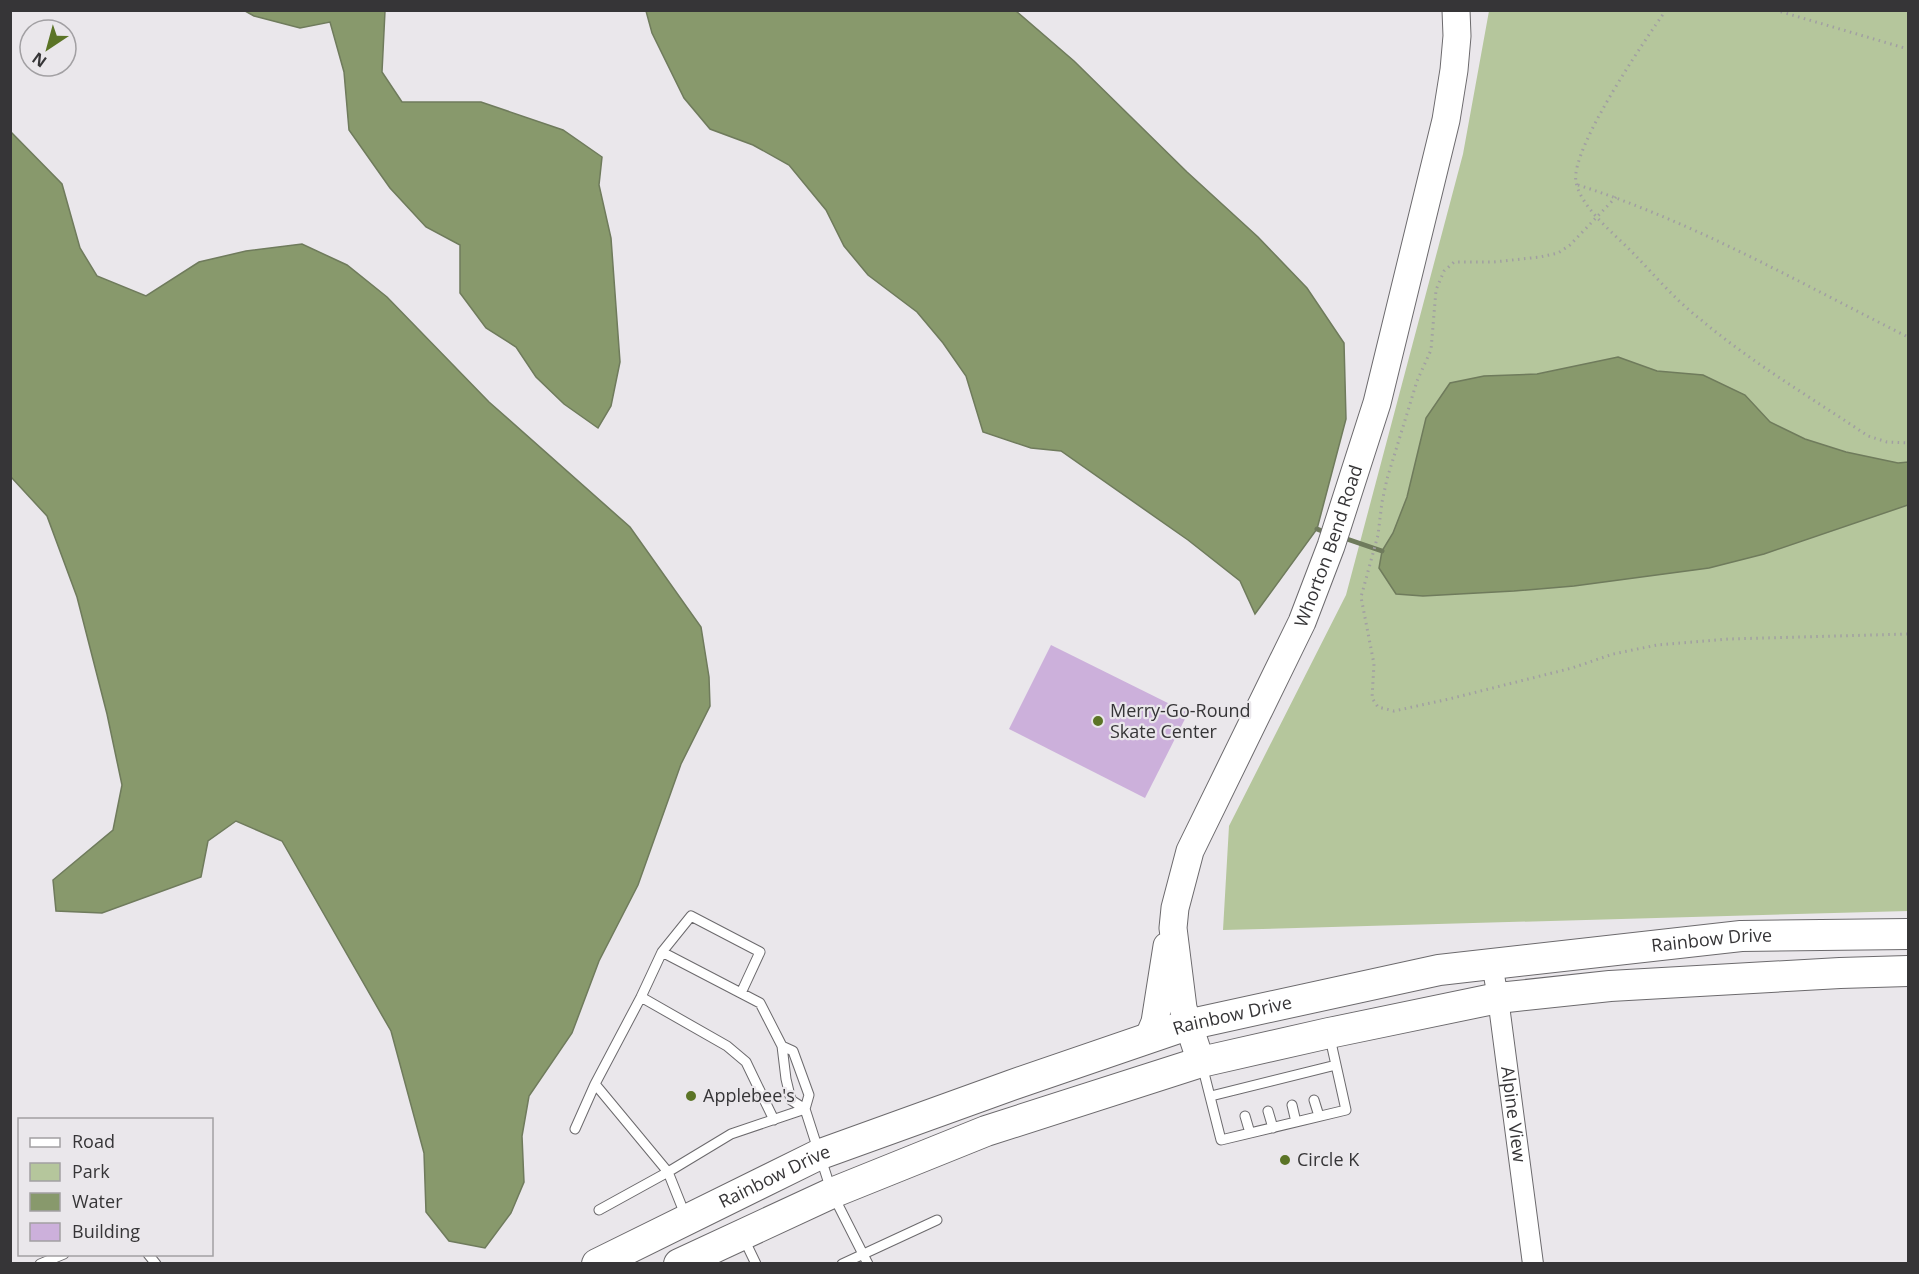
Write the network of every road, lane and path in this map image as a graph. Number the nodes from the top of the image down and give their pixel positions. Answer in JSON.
{"nodes":[{"id":1,"x":1456,"y":10,"type":"edge"},
{"id":2,"x":1666,"y":10,"type":"edge"},
{"id":3,"x":1776,"y":10,"type":"edge"},
{"id":4,"x":1908,"y":49,"type":"edge"},
{"id":5,"x":1578,"y":185,"type":"junction"},
{"id":6,"x":1616,"y":197,"type":"junction"},
{"id":7,"x":1597,"y":217,"type":"junction"},
{"id":8,"x":1908,"y":337,"type":"edge"},
{"id":9,"x":1908,"y":443,"type":"edge"},
{"id":10,"x":1908,"y":634,"type":"edge"},
{"id":11,"x":1173,"y":928,"type":"junction"},
{"id":12,"x":1908,"y":934,"type":"edge"},
{"id":13,"x":662,"y":952,"type":"junction"},
{"id":14,"x":1492,"y":964,"type":"junction"},
{"id":15,"x":1908,"y":971,"type":"edge"},
{"id":16,"x":741,"y":993,"type":"junction"},
{"id":17,"x":641,"y":997,"type":"junction"},
{"id":18,"x":1498,"y":998,"type":"junction"},
{"id":19,"x":1187,"y":1025,"type":"junction"},
{"id":20,"x":1329,"y":1033,"type":"junction"},
{"id":21,"x":1148,"y":1039,"type":"junction"},
{"id":22,"x":782,"y":1046,"type":"junction"},
{"id":23,"x":1201,"y":1062,"type":"junction"},
{"id":24,"x":1336,"y":1065,"type":"junction"},
{"id":25,"x":595,"y":1084,"type":"junction"},
{"id":26,"x":1211,"y":1096,"type":"junction"},
{"id":27,"x":1314,"y":1100,"type":"dead end"},
{"id":28,"x":1292,"y":1105,"type":"dead end"},
{"id":29,"x":805,"y":1109,"type":"junction"},
{"id":30,"x":1268,"y":1111,"type":"dead end"},
{"id":31,"x":1245,"y":1116,"type":"dead end"},
{"id":32,"x":1319,"y":1116,"type":"junction"},
{"id":33,"x":774,"y":1120,"type":"junction"},
{"id":34,"x":1296,"y":1122,"type":"junction"},
{"id":35,"x":1272,"y":1128,"type":"junction"},
{"id":36,"x":575,"y":1129,"type":"dead end"},
{"id":37,"x":1250,"y":1133,"type":"junction"},
{"id":38,"x":818,"y":1155,"type":"junction"},
{"id":39,"x":668,"y":1172,"type":"junction"},
{"id":40,"x":832,"y":1193,"type":"junction"},
{"id":41,"x":599,"y":1210,"type":"dead end"},
{"id":42,"x":687,"y":1219,"type":"junction"},
{"id":43,"x":937,"y":1220,"type":"dead end"},
{"id":44,"x":742,"y":1234,"type":"junction"},
{"id":45,"x":862,"y":1253,"type":"junction"},
{"id":46,"x":59,"y":1256,"type":"edge"},
{"id":47,"x":40,"y":1263,"type":"edge"},
{"id":48,"x":597,"y":1263,"type":"edge"},
{"id":49,"x":679,"y":1263,"type":"edge"},
{"id":50,"x":756,"y":1263,"type":"edge"},
{"id":51,"x":842,"y":1263,"type":"edge"},
{"id":52,"x":868,"y":1263,"type":"edge"},
{"id":53,"x":1533,"y":1263,"type":"edge"}],
"edges":[{"from":1,"to":11,"type":"main road","name":"Whorton Bend Road"},
{"from":2,"to":5,"type":"path"},
{"from":3,"to":4,"type":"path"},
{"from":5,"to":6,"type":"path"},
{"from":5,"to":7,"type":"path"},
{"from":6,"to":7,"type":"path"},
{"from":6,"to":8,"type":"path"},
{"from":7,"to":9,"type":"path"},
{"from":7,"to":10,"type":"path"},
{"from":11,"to":19,"type":"main road","name":"Whorton Bend Road"},
{"from":11,"to":21,"type":"main road"},
{"from":12,"to":14,"type":"main road","name":"Rainbow Drive"},
{"from":13,"to":16,"type":"lane"},
{"from":13,"to":16,"type":"lane"},
{"from":13,"to":17,"type":"lane"},
{"from":14,"to":18,"type":"street","name":"Alpine View"},
{"from":14,"to":19,"type":"main road","name":"Rainbow Drive"},
{"from":15,"to":18,"type":"main road","name":"Rainbow Drive"},
{"from":16,"to":22,"type":"lane"},
{"from":17,"to":25,"type":"lane"},
{"from":17,"to":33,"type":"lane"},
{"from":18,"to":20,"type":"main road","name":"Rainbow Drive"},
{"from":18,"to":53,"type":"street","name":"Alpine View"},
{"from":19,"to":21,"type":"main road","name":"Rainbow Drive"},
{"from":19,"to":23,"type":"main road","name":"Whorton Bend Road"},
{"from":20,"to":23,"type":"main road","name":"Rainbow Drive"},
{"from":20,"to":24,"type":"lane"},
{"from":21,"to":38,"type":"main road","name":"Rainbow Drive"},
{"from":22,"to":29,"type":"lane"},
{"from":22,"to":29,"type":"lane"},
{"from":23,"to":26,"type":"lane"},
{"from":23,"to":40,"type":"main road","name":"Rainbow Drive"},
{"from":24,"to":26,"type":"lane"},
{"from":24,"to":32,"type":"lane"},
{"from":25,"to":36,"type":"lane"},
{"from":25,"to":39,"type":"lane"},
{"from":26,"to":37,"type":"lane"},
{"from":27,"to":32,"type":"lane"},
{"from":28,"to":34,"type":"lane"},
{"from":29,"to":33,"type":"lane"},
{"from":29,"to":38,"type":"lane"},
{"from":30,"to":35,"type":"lane"},
{"from":31,"to":37,"type":"lane"},
{"from":32,"to":34,"type":"lane"},
{"from":33,"to":39,"type":"lane"},
{"from":34,"to":35,"type":"lane"},
{"from":35,"to":37,"type":"lane"},
{"from":38,"to":40,"type":"lane"},
{"from":38,"to":42,"type":"main road","name":"Rainbow Drive"},
{"from":39,"to":41,"type":"lane"},
{"from":39,"to":42,"type":"lane"},
{"from":40,"to":44,"type":"main road","name":"Rainbow Drive"},
{"from":40,"to":45,"type":"lane"},
{"from":42,"to":48,"type":"main road","name":"Rainbow Drive"},
{"from":43,"to":45,"type":"lane"},
{"from":44,"to":49,"type":"main road","name":"Rainbow Drive"},
{"from":44,"to":50,"type":"lane"},
{"from":45,"to":51,"type":"lane"},
{"from":45,"to":52,"type":"lane"},
{"from":46,"to":47,"type":"lane"}]}
